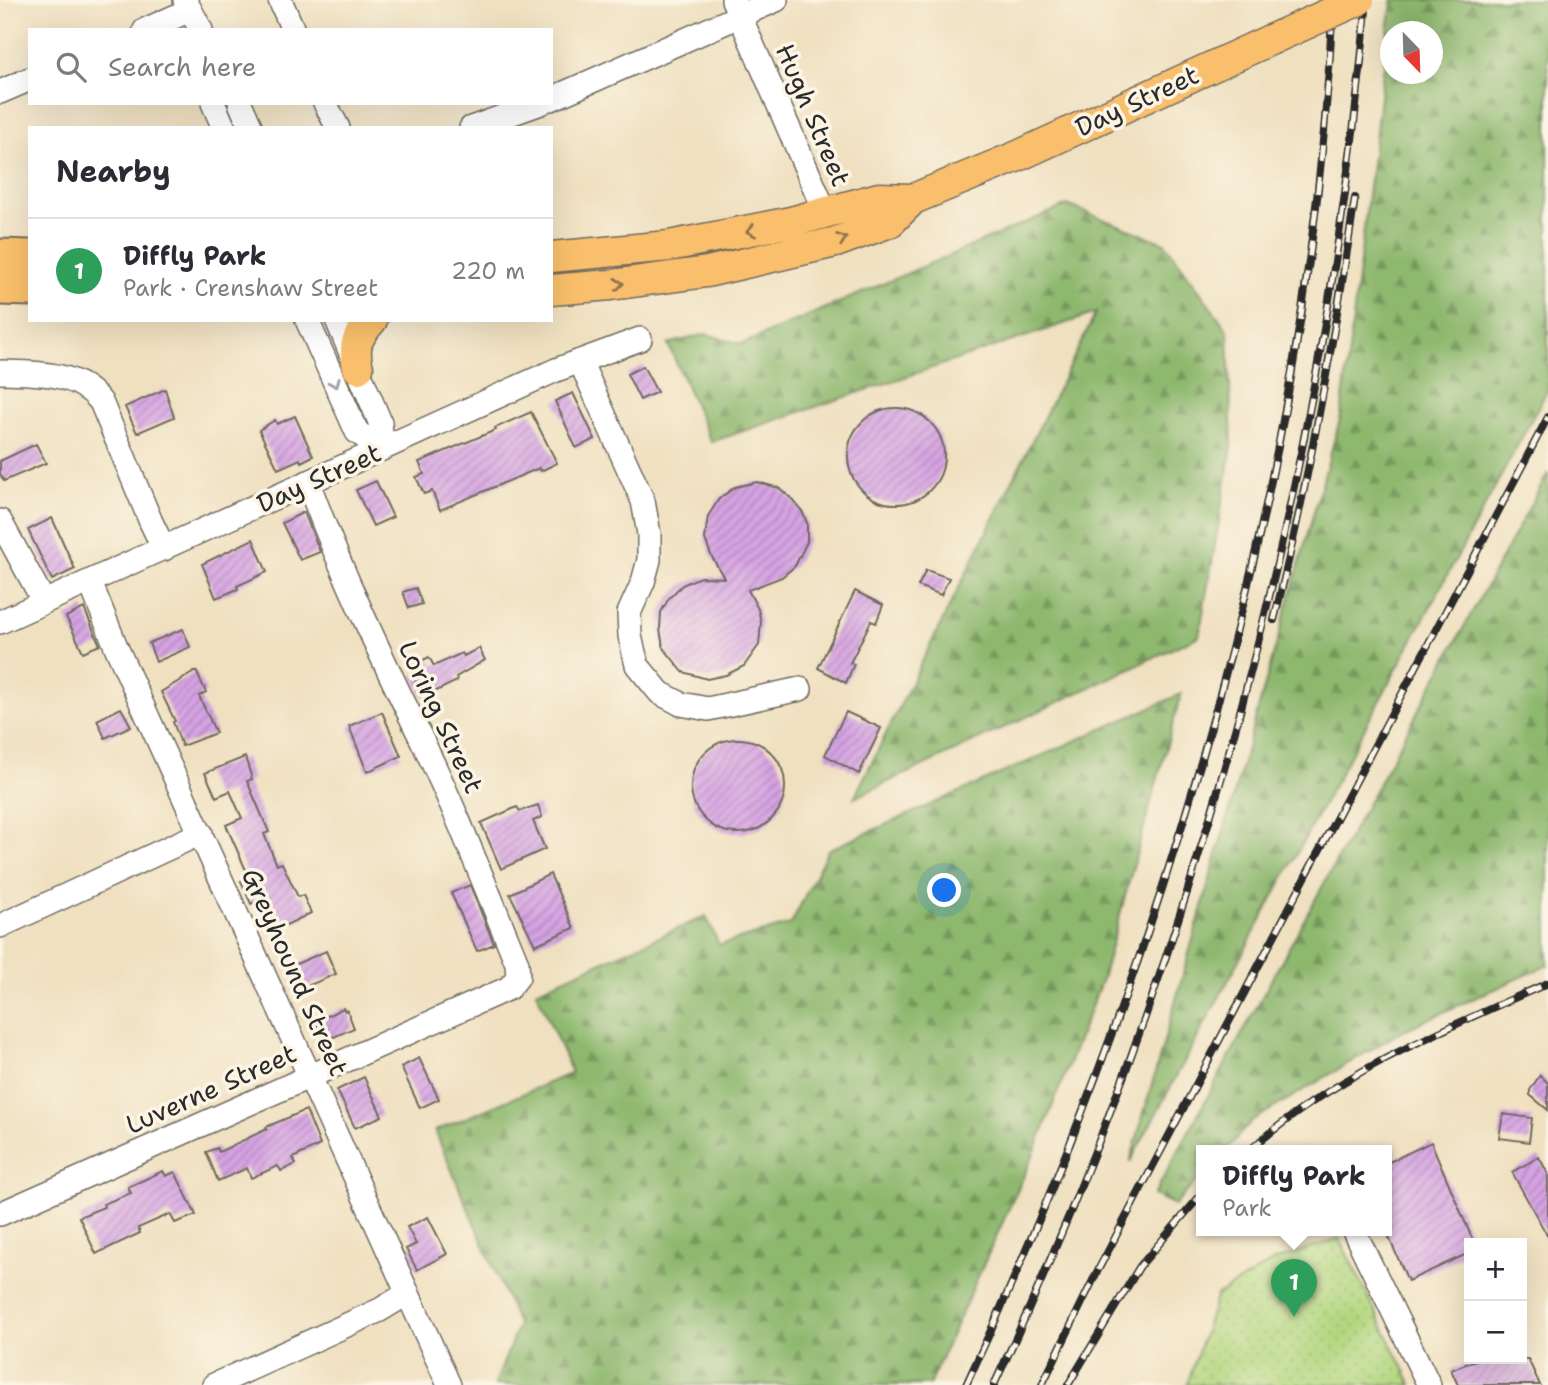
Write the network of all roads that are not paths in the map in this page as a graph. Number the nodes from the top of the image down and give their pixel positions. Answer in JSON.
{"nodes":[{"id":1,"x":280,"y":0,"type":"edge"},
{"id":2,"x":776,"y":0,"type":"edge"},
{"id":3,"x":1359,"y":0,"type":"edge"},
{"id":4,"x":736,"y":8,"type":"edge"},
{"id":5,"x":190,"y":13,"type":"edge"},
{"id":6,"x":150,"y":28,"type":"edge"},
{"id":7,"x":200,"y":28,"type":"edge"},
{"id":8,"x":292,"y":28,"type":"edge"},
{"id":9,"x":28,"y":80,"type":"edge"},
{"id":10,"x":0,"y":92,"type":"edge"},
{"id":11,"x":553,"y":98,"type":"edge"},
{"id":12,"x":214,"y":105,"type":"edge"},
{"id":13,"x":241,"y":105,"type":"edge"},
{"id":14,"x":326,"y":105,"type":"edge"},
{"id":15,"x":535,"y":105,"type":"edge"},
{"id":16,"x":223,"y":126,"type":"edge"},
{"id":17,"x":250,"y":126,"type":"edge"},
{"id":18,"x":337,"y":126,"type":"edge"},
{"id":19,"x":477,"y":126,"type":"edge"},
{"id":20,"x":913,"y":199,"type":"junction"},
{"id":21,"x":826,"y":214,"type":"junction"},
{"id":22,"x":0,"y":256,"type":"edge"},
{"id":23,"x":28,"y":257,"type":"edge"},
{"id":24,"x":553,"y":257,"type":"edge"},
{"id":25,"x":0,"y":288,"type":"edge"},
{"id":26,"x":28,"y":289,"type":"edge"},
{"id":27,"x":553,"y":290,"type":"edge"},
{"id":28,"x":308,"y":322,"type":"edge"},
{"id":29,"x":338,"y":322,"type":"edge"},
{"id":30,"x":370,"y":322,"type":"edge"},
{"id":31,"x":640,"y":339,"type":"dead end"},
{"id":32,"x":580,"y":361,"type":"junction"},
{"id":33,"x":358,"y":368,"type":"junction"},
{"id":34,"x":0,"y":372,"type":"edge"},
{"id":35,"x":382,"y":449,"type":"junction"},
{"id":36,"x":307,"y":482,"type":"junction"},
{"id":37,"x":0,"y":521,"type":"edge"},
{"id":38,"x":164,"y":549,"type":"junction"},
{"id":39,"x":90,"y":582,"type":"junction"},
{"id":40,"x":44,"y":602,"type":"junction"},
{"id":41,"x":0,"y":622,"type":"edge"},
{"id":42,"x":800,"y":689,"type":"dead end"},
{"id":43,"x":201,"y":833,"type":"junction"},
{"id":44,"x":0,"y":926,"type":"edge"},
{"id":45,"x":518,"y":977,"type":"joint"},
{"id":46,"x":311,"y":1076,"type":"junction"},
{"id":47,"x":2,"y":1208,"type":"edge"},
{"id":48,"x":1355,"y":1236,"type":"edge"},
{"id":49,"x":408,"y":1293,"type":"junction"},
{"id":50,"x":214,"y":1385,"type":"edge"},
{"id":51,"x":449,"y":1385,"type":"edge"},
{"id":52,"x":1429,"y":1385,"type":"edge"}],
"edges":[{"from":1,"to":8,"type":"street"},
{"from":2,"to":4,"type":"street"},
{"from":3,"to":20,"type":"main road","name":"Day Street","bridge":true},
{"from":4,"to":11,"type":"street"},
{"from":4,"to":21,"type":"street","name":"Hugh Street"},
{"from":5,"to":6,"type":"street"},
{"from":5,"to":7,"type":"street"},
{"from":9,"to":10,"type":"street"},
{"from":12,"to":16,"type":"street"},
{"from":13,"to":17,"type":"street"},
{"from":14,"to":18,"type":"street"},
{"from":15,"to":19,"type":"street"},
{"from":20,"to":21,"type":"main road","name":"Day Street"},
{"from":27,"to":20,"type":"main road","name":"Day Street","one_way":true},
{"from":21,"to":24,"type":"main road","name":"Day Street","one_way":true},
{"from":22,"to":23,"type":"highway"},
{"from":25,"to":26,"type":"highway"},
{"from":28,"to":35,"type":"street","one_way":true},
{"from":29,"to":33,"type":"street"},
{"from":30,"to":33,"type":"main road"},
{"from":31,"to":32,"type":"street","name":"Day Street"},
{"from":32,"to":35,"type":"street","name":"Day Street"},
{"from":32,"to":42,"type":"street"},
{"from":33,"to":35,"type":"street"},
{"from":34,"to":38,"type":"street"},
{"from":35,"to":36,"type":"street","name":"Day Street"},
{"from":36,"to":38,"type":"street","name":"Day Street"},
{"from":36,"to":45,"type":"street","name":"Loring Street"},
{"from":37,"to":40,"type":"street"},
{"from":38,"to":39,"type":"street","name":"Day Street"},
{"from":39,"to":40,"type":"street","name":"Day Street"},
{"from":39,"to":43,"type":"street","name":"Greyhound Street"},
{"from":40,"to":41,"type":"street","name":"Day Street"},
{"from":43,"to":44,"type":"street"},
{"from":43,"to":46,"type":"street","name":"Greyhound Street"},
{"from":45,"to":46,"type":"street","name":"Luverne Street"},
{"from":46,"to":47,"type":"street","name":"Luverne Street"},
{"from":46,"to":49,"type":"street","name":"Greyhound Street"},
{"from":48,"to":52,"type":"street"},
{"from":49,"to":50,"type":"street"},
{"from":49,"to":51,"type":"street","name":"Greyhound Street"}]}
